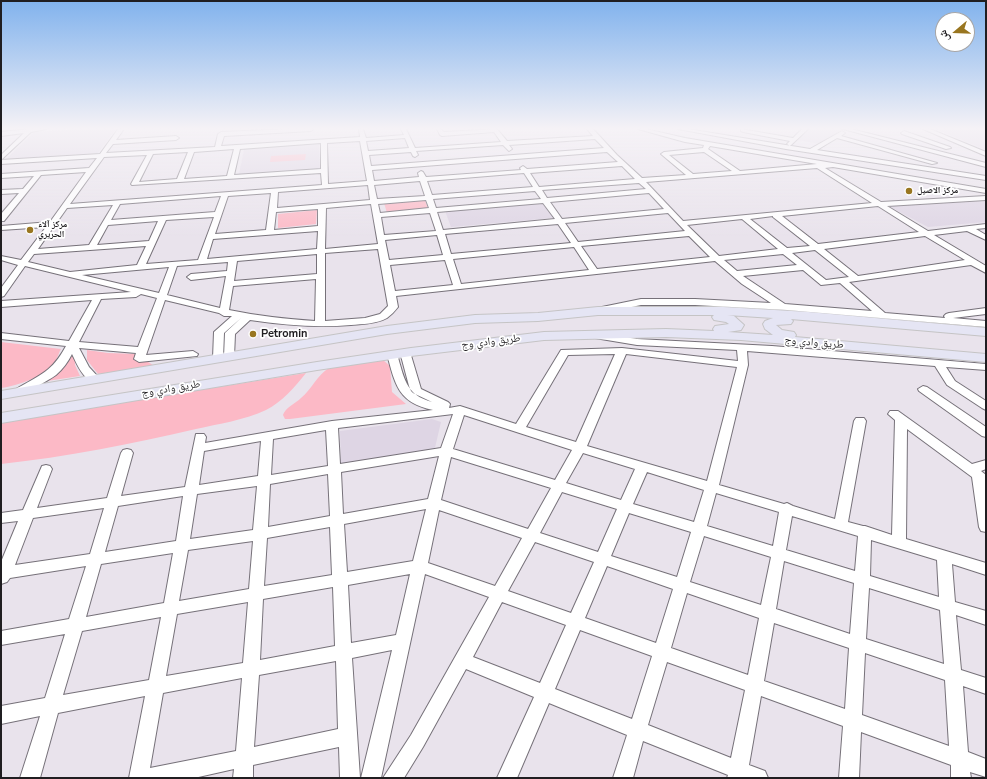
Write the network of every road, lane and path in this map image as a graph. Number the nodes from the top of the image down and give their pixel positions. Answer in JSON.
{"nodes":[{"id":1,"x":95,"y":165,"type":"edge"},
{"id":2,"x":144,"y":165,"type":"edge"},
{"id":3,"x":186,"y":165,"type":"edge"},
{"id":4,"x":232,"y":165,"type":"edge"},
{"id":5,"x":324,"y":165,"type":"edge"},
{"id":6,"x":401,"y":165,"type":"edge"},
{"id":7,"x":418,"y":165,"type":"edge"},
{"id":8,"x":521,"y":165,"type":"edge"},
{"id":9,"x":607,"y":165,"type":"edge"},
{"id":10,"x":625,"y":165,"type":"edge"},
{"id":11,"x":678,"y":165,"type":"edge"},
{"id":12,"x":730,"y":165,"type":"edge"},
{"id":13,"x":828,"y":165,"type":"edge"},
{"id":14,"x":836,"y":165,"type":"edge"},
{"id":15,"x":909,"y":165,"type":"edge"},
{"id":16,"x":942,"y":165,"type":"edge"},
{"id":17,"x":818,"y":166,"type":"junction"},
{"id":18,"x":368,"y":168,"type":"joint"},
{"id":19,"x":92,"y":170,"type":"junction"},
{"id":20,"x":324,"y":170,"type":"junction"},
{"id":21,"x":526,"y":172,"type":"junction"},
{"id":22,"x":738,"y":172,"type":"junction"},
{"id":23,"x":39,"y":174,"type":"junction"},
{"id":24,"x":1,"y":176,"type":"edge"},
{"id":25,"x":691,"y":176,"type":"junction"},
{"id":26,"x":230,"y":177,"type":"junction"},
{"id":27,"x":986,"y":177,"type":"edge"},
{"id":28,"x":423,"y":179,"type":"junction"},
{"id":29,"x":641,"y":180,"type":"junction"},
{"id":30,"x":180,"y":181,"type":"junction"},
{"id":31,"x":371,"y":184,"type":"junction"},
{"id":32,"x":325,"y":187,"type":"junction"},
{"id":33,"x":538,"y":190,"type":"junction"},
{"id":34,"x":25,"y":191,"type":"junction"},
{"id":35,"x":275,"y":191,"type":"junction"},
{"id":36,"x":651,"y":191,"type":"junction"},
{"id":37,"x":986,"y":191,"type":"edge"},
{"id":38,"x":1,"y":192,"type":"edge"},
{"id":39,"x":225,"y":194,"type":"junction"},
{"id":40,"x":128,"y":195,"type":"junction"},
{"id":41,"x":429,"y":198,"type":"junction"},
{"id":42,"x":986,"y":198,"type":"edge"},
{"id":43,"x":546,"y":201,"type":"junction"},
{"id":44,"x":374,"y":202,"type":"junction"},
{"id":45,"x":881,"y":204,"type":"junction"},
{"id":46,"x":66,"y":206,"type":"junction"},
{"id":47,"x":322,"y":206,"type":"junction"},
{"id":48,"x":10,"y":208,"type":"junction"},
{"id":49,"x":1,"y":209,"type":"edge"},
{"id":50,"x":272,"y":210,"type":"junction"},
{"id":51,"x":433,"y":211,"type":"junction"},
{"id":52,"x":670,"y":211,"type":"junction"},
{"id":53,"x":218,"y":214,"type":"junction"},
{"id":54,"x":377,"y":215,"type":"junction"},
{"id":55,"x":776,"y":215,"type":"junction"},
{"id":56,"x":745,"y":218,"type":"junction"},
{"id":57,"x":1,"y":219,"type":"edge"},
{"id":58,"x":163,"y":219,"type":"junction"},
{"id":59,"x":560,"y":221,"type":"junction"},
{"id":60,"x":106,"y":223,"type":"junction"},
{"id":61,"x":682,"y":223,"type":"junction"},
{"id":62,"x":53,"y":224,"type":"junction"},
{"id":63,"x":986,"y":226,"type":"edge"},
{"id":64,"x":1,"y":228,"type":"edge"},
{"id":65,"x":322,"y":228,"type":"junction"},
{"id":66,"x":968,"y":228,"type":"junction"},
{"id":67,"x":270,"y":232,"type":"junction"},
{"id":68,"x":440,"y":232,"type":"junction"},
{"id":69,"x":692,"y":233,"type":"junction"},
{"id":70,"x":926,"y":233,"type":"junction"},
{"id":71,"x":211,"y":237,"type":"junction"},
{"id":72,"x":986,"y":238,"type":"edge"},
{"id":73,"x":382,"y":242,"type":"junction"},
{"id":74,"x":152,"y":243,"type":"junction"},
{"id":75,"x":576,"y":244,"type":"junction"},
{"id":76,"x":817,"y":247,"type":"junction"},
{"id":77,"x":92,"y":248,"type":"junction"},
{"id":78,"x":321,"y":251,"type":"junction"},
{"id":79,"x":785,"y":251,"type":"junction"},
{"id":80,"x":31,"y":252,"type":"junction"},
{"id":81,"x":448,"y":257,"type":"junction"},
{"id":82,"x":1,"y":258,"type":"edge"},
{"id":83,"x":718,"y":258,"type":"junction"},
{"id":84,"x":233,"y":259,"type":"junction"},
{"id":85,"x":202,"y":262,"type":"junction"},
{"id":86,"x":972,"y":262,"type":"junction"},
{"id":87,"x":23,"y":263,"type":"junction"},
{"id":88,"x":174,"y":264,"type":"junction"},
{"id":89,"x":386,"y":264,"type":"junction"},
{"id":90,"x":140,"y":267,"type":"junction"},
{"id":91,"x":804,"y":267,"type":"junction"},
{"id":92,"x":986,"y":270,"type":"edge"},
{"id":93,"x":595,"y":272,"type":"junction"},
{"id":94,"x":230,"y":273,"type":"junction"},
{"id":95,"x":65,"y":274,"type":"junction"},
{"id":96,"x":736,"y":274,"type":"junction"},
{"id":97,"x":321,"y":276,"type":"junction"},
{"id":98,"x":191,"y":277,"type":"dead end"},
{"id":99,"x":857,"y":279,"type":"junction"},
{"id":100,"x":843,"y":281,"type":"junction"},
{"id":101,"x":229,"y":284,"type":"junction"},
{"id":102,"x":458,"y":287,"type":"junction"},
{"id":103,"x":747,"y":292,"type":"junction"},
{"id":104,"x":1,"y":294,"type":"edge"},
{"id":105,"x":146,"y":294,"type":"junction"},
{"id":106,"x":391,"y":294,"type":"junction"},
{"id":107,"x":98,"y":297,"type":"junction"},
{"id":108,"x":162,"y":298,"type":"junction"},
{"id":109,"x":1,"y":304,"type":"edge"},
{"id":110,"x":733,"y":304,"type":"junction"},
{"id":111,"x":787,"y":307,"type":"junction"},
{"id":112,"x":986,"y":310,"type":"edge"},
{"id":113,"x":598,"y":311,"type":"junction"},
{"id":114,"x":224,"y":313,"type":"junction"},
{"id":115,"x":882,"y":315,"type":"junction"},
{"id":116,"x":243,"y":316,"type":"junction"},
{"id":117,"x":538,"y":317,"type":"junction"},
{"id":118,"x":931,"y":319,"type":"junction"},
{"id":119,"x":320,"y":324,"type":"junction"},
{"id":120,"x":986,"y":324,"type":"edge"},
{"id":121,"x":967,"y":331,"type":"junction"},
{"id":122,"x":986,"y":332,"type":"edge"},
{"id":123,"x":594,"y":335,"type":"junction"},
{"id":124,"x":1,"y":336,"type":"edge"},
{"id":125,"x":544,"y":336,"type":"junction"},
{"id":126,"x":72,"y":344,"type":"junction"},
{"id":127,"x":742,"y":347,"type":"junction"},
{"id":128,"x":142,"y":350,"type":"junction"},
{"id":129,"x":622,"y":351,"type":"junction"},
{"id":130,"x":193,"y":354,"type":"dead end"},
{"id":131,"x":399,"y":354,"type":"junction"},
{"id":132,"x":224,"y":358,"type":"junction"},
{"id":133,"x":986,"y":358,"type":"edge"},
{"id":134,"x":938,"y":363,"type":"junction"},
{"id":135,"x":743,"y":365,"type":"junction"},
{"id":136,"x":986,"y":367,"type":"edge"},
{"id":137,"x":95,"y":379,"type":"junction"},
{"id":138,"x":923,"y":389,"type":"dead end"},
{"id":139,"x":20,"y":391,"type":"junction"},
{"id":140,"x":1,"y":395,"type":"edge"},
{"id":141,"x":986,"y":406,"type":"edge"},
{"id":142,"x":460,"y":410,"type":"junction"},
{"id":143,"x":1,"y":418,"type":"edge"},
{"id":144,"x":860,"y":421,"type":"dead end"},
{"id":145,"x":332,"y":425,"type":"junction"},
{"id":146,"x":519,"y":429,"type":"junction"},
{"id":147,"x":986,"y":433,"type":"edge"},
{"id":148,"x":268,"y":436,"type":"junction"},
{"id":149,"x":580,"y":447,"type":"junction"},
{"id":150,"x":446,"y":451,"type":"junction"},
{"id":151,"x":127,"y":453,"type":"dead end"},
{"id":152,"x":643,"y":466,"type":"junction"},
{"id":153,"x":46,"y":469,"type":"dead end"},
{"id":154,"x":334,"y":469,"type":"junction"},
{"id":155,"x":980,"y":473,"type":"edge"},
{"id":156,"x":265,"y":480,"type":"junction"},
{"id":157,"x":558,"y":486,"type":"junction"},
{"id":158,"x":712,"y":486,"type":"junction"},
{"id":159,"x":192,"y":491,"type":"junction"},
{"id":160,"x":112,"y":502,"type":"junction"},
{"id":161,"x":434,"y":503,"type":"junction"},
{"id":162,"x":625,"y":506,"type":"junction"},
{"id":163,"x":787,"y":508,"type":"junction"},
{"id":164,"x":28,"y":514,"type":"junction"},
{"id":165,"x":1,"y":518,"type":"edge"},
{"id":166,"x":337,"y":520,"type":"junction"},
{"id":167,"x":841,"y":524,"type":"junction"},
{"id":168,"x":986,"y":527,"type":"edge"},
{"id":169,"x":699,"y":529,"type":"junction"},
{"id":170,"x":865,"y":531,"type":"junction"},
{"id":171,"x":261,"y":534,"type":"junction"},
{"id":172,"x":531,"y":535,"type":"junction"},
{"id":173,"x":899,"y":542,"type":"junction"},
{"id":174,"x":182,"y":545,"type":"junction"},
{"id":175,"x":779,"y":554,"type":"junction"},
{"id":176,"x":944,"y":556,"type":"junction"},
{"id":177,"x":602,"y":558,"type":"junction"},
{"id":178,"x":95,"y":559,"type":"junction"},
{"id":179,"x":420,"y":566,"type":"junction"},
{"id":180,"x":986,"y":569,"type":"edge"},
{"id":181,"x":2,"y":576,"type":"edge"},
{"id":182,"x":340,"y":579,"type":"junction"},
{"id":183,"x":862,"y":579,"type":"junction"},
{"id":184,"x":682,"y":585,"type":"junction"},
{"id":185,"x":256,"y":594,"type":"junction"},
{"id":186,"x":498,"y":594,"type":"junction"},
{"id":187,"x":948,"y":606,"type":"junction"},
{"id":188,"x":170,"y":609,"type":"junction"},
{"id":189,"x":768,"y":613,"type":"junction"},
{"id":190,"x":986,"y":618,"type":"edge"},
{"id":191,"x":575,"y":621,"type":"junction"},
{"id":192,"x":75,"y":625,"type":"junction"},
{"id":193,"x":1,"y":638,"type":"edge"},
{"id":194,"x":402,"y":641,"type":"junction"},
{"id":195,"x":858,"y":643,"type":"junction"},
{"id":196,"x":344,"y":652,"type":"junction"},
{"id":197,"x":662,"y":652,"type":"junction"},
{"id":198,"x":462,"y":660,"type":"junction"},
{"id":199,"x":251,"y":669,"type":"junction"},
{"id":200,"x":953,"y":675,"type":"junction"},
{"id":201,"x":754,"y":685,"type":"junction"},
{"id":202,"x":986,"y":686,"type":"edge"},
{"id":203,"x":156,"y":687,"type":"junction"},
{"id":204,"x":544,"y":692,"type":"junction"},
{"id":205,"x":52,"y":706,"type":"junction"},
{"id":206,"x":1,"y":715,"type":"edge"},
{"id":207,"x":853,"y":721,"type":"junction"},
{"id":208,"x":638,"y":730,"type":"junction"},
{"id":209,"x":348,"y":736,"type":"junction"},
{"id":210,"x":244,"y":758,"type":"junction"},
{"id":211,"x":960,"y":759,"type":"junction"},
{"id":212,"x":986,"y":768,"type":"edge"},
{"id":213,"x":738,"y":774,"type":"edge"},
{"id":214,"x":30,"y":778,"type":"edge"},
{"id":215,"x":139,"y":778,"type":"edge"},
{"id":216,"x":150,"y":778,"type":"edge"},
{"id":217,"x":243,"y":778,"type":"edge"},
{"id":218,"x":350,"y":778,"type":"edge"},
{"id":219,"x":371,"y":778,"type":"edge"},
{"id":220,"x":393,"y":778,"type":"edge"},
{"id":221,"x":507,"y":778,"type":"edge"},
{"id":222,"x":623,"y":778,"type":"edge"},
{"id":223,"x":758,"y":778,"type":"edge"},
{"id":224,"x":849,"y":778,"type":"edge"},
{"id":225,"x":961,"y":778,"type":"edge"}],
"edges":[{"from":1,"to":19,"type":"street"},
{"from":2,"to":40,"type":"street"},
{"from":3,"to":30,"type":"street"},
{"from":4,"to":26,"type":"street"},
{"from":5,"to":20,"type":"street"},
{"from":6,"to":18,"type":"street"},
{"from":7,"to":28,"type":"street"},
{"from":8,"to":21,"type":"street"},
{"from":9,"to":21,"type":"street"},
{"from":10,"to":29,"type":"street"},
{"from":11,"to":25,"type":"street"},
{"from":12,"to":22,"type":"street"},
{"from":13,"to":17,"type":"street"},
{"from":14,"to":37,"type":"street"},
{"from":15,"to":27,"type":"street"},
{"from":16,"to":27,"type":"street"},
{"from":17,"to":22,"type":"street"},
{"from":17,"to":45,"type":"street"},
{"from":18,"to":31,"type":"street"},
{"from":19,"to":23,"type":"street"},
{"from":19,"to":46,"type":"street"},
{"from":20,"to":26,"type":"street"},
{"from":20,"to":32,"type":"street"},
{"from":21,"to":28,"type":"street"},
{"from":21,"to":33,"type":"street"},
{"from":22,"to":25,"type":"street"},
{"from":23,"to":24,"type":"street"},
{"from":23,"to":34,"type":"street"},
{"from":25,"to":29,"type":"street"},
{"from":26,"to":30,"type":"street"},
{"from":28,"to":31,"type":"street"},
{"from":28,"to":41,"type":"street"},
{"from":29,"to":33,"type":"street"},
{"from":29,"to":36,"type":"street"},
{"from":30,"to":40,"type":"street"},
{"from":31,"to":32,"type":"street"},
{"from":31,"to":44,"type":"street"},
{"from":32,"to":35,"type":"street"},
{"from":33,"to":41,"type":"street"},
{"from":33,"to":43,"type":"street"},
{"from":34,"to":38,"type":"street"},
{"from":34,"to":48,"type":"street"},
{"from":35,"to":39,"type":"street"},
{"from":35,"to":50,"type":"street"},
{"from":36,"to":43,"type":"street"},
{"from":36,"to":52,"type":"street"},
{"from":39,"to":40,"type":"street"},
{"from":39,"to":53,"type":"street"},
{"from":40,"to":46,"type":"street"},
{"from":40,"to":60,"type":"street"},
{"from":41,"to":44,"type":"street"},
{"from":41,"to":51,"type":"street"},
{"from":42,"to":45,"type":"street"},
{"from":43,"to":51,"type":"street"},
{"from":43,"to":59,"type":"street"},
{"from":44,"to":47,"type":"street"},
{"from":44,"to":54,"type":"street"},
{"from":45,"to":55,"type":"street"},
{"from":45,"to":70,"type":"street"},
{"from":46,"to":62,"type":"street"},
{"from":47,"to":50,"type":"street"},
{"from":47,"to":65,"type":"street"},
{"from":48,"to":49,"type":"street"},
{"from":48,"to":57,"type":"street"},
{"from":50,"to":67,"type":"street"},
{"from":51,"to":54,"type":"street"},
{"from":51,"to":68,"type":"street"},
{"from":52,"to":59,"type":"street"},
{"from":52,"to":61,"type":"street"},
{"from":53,"to":58,"type":"street"},
{"from":53,"to":71,"type":"street"},
{"from":54,"to":73,"type":"street"},
{"from":55,"to":56,"type":"street"},
{"from":55,"to":76,"type":"street"},
{"from":56,"to":61,"type":"street"},
{"from":56,"to":79,"type":"street"},
{"from":58,"to":60,"type":"street"},
{"from":58,"to":74,"type":"street"},
{"from":59,"to":68,"type":"street"},
{"from":59,"to":75,"type":"street"},
{"from":60,"to":77,"type":"street"},
{"from":61,"to":69,"type":"street"},
{"from":62,"to":64,"type":"street"},
{"from":62,"to":80,"type":"street"},
{"from":63,"to":66,"type":"street"},
{"from":65,"to":67,"type":"street"},
{"from":65,"to":78,"type":"street"},
{"from":66,"to":70,"type":"street"},
{"from":66,"to":72,"type":"street"},
{"from":67,"to":71,"type":"street"},
{"from":68,"to":73,"type":"street"},
{"from":68,"to":81,"type":"street"},
{"from":69,"to":75,"type":"street"},
{"from":69,"to":83,"type":"street"},
{"from":70,"to":76,"type":"street"},
{"from":70,"to":86,"type":"street"},
{"from":71,"to":85,"type":"street"},
{"from":73,"to":78,"type":"street"},
{"from":73,"to":89,"type":"street"},
{"from":74,"to":77,"type":"street"},
{"from":74,"to":90,"type":"street"},
{"from":75,"to":81,"type":"street"},
{"from":75,"to":93,"type":"street"},
{"from":76,"to":79,"type":"street"},
{"from":76,"to":99,"type":"street"},
{"from":77,"to":80,"type":"street"},
{"from":78,"to":84,"type":"street"},
{"from":78,"to":97,"type":"street"},
{"from":79,"to":83,"type":"street"},
{"from":79,"to":91,"type":"street"},
{"from":80,"to":87,"type":"street"},
{"from":81,"to":89,"type":"street"},
{"from":81,"to":102,"type":"street"},
{"from":82,"to":87,"type":"street"},
{"from":83,"to":93,"type":"street"},
{"from":83,"to":96,"type":"street"},
{"from":84,"to":85,"type":"street"},
{"from":84,"to":94,"type":"street"},
{"from":85,"to":88,"type":"street"},
{"from":86,"to":92,"type":"street"},
{"from":86,"to":99,"type":"street"},
{"from":87,"to":95,"type":"street"},
{"from":87,"to":104,"type":"street"},
{"from":88,"to":90,"type":"street"},
{"from":88,"to":108,"type":"street"},
{"from":89,"to":106,"type":"street"},
{"from":90,"to":95,"type":"street"},
{"from":91,"to":96,"type":"street"},
{"from":91,"to":100,"type":"street"},
{"from":93,"to":102,"type":"street"},
{"from":94,"to":98,"type":"street"},
{"from":94,"to":101,"type":"street"},
{"from":95,"to":105,"type":"street"},
{"from":96,"to":103,"type":"street"},
{"from":97,"to":101,"type":"street"},
{"from":97,"to":119,"type":"street"},
{"from":99,"to":100,"type":"street"},
{"from":100,"to":115,"type":"street"},
{"from":101,"to":114,"type":"street"},
{"from":102,"to":106,"type":"street"},
{"from":103,"to":110,"type":"street"},
{"from":103,"to":111,"type":"street"},
{"from":105,"to":107,"type":"street"},
{"from":105,"to":108,"type":"street"},
{"from":106,"to":119,"type":"street"},
{"from":107,"to":109,"type":"street"},
{"from":107,"to":126,"type":"street"},
{"from":108,"to":114,"type":"street"},
{"from":108,"to":128,"type":"street"},
{"from":110,"to":111,"type":"street"},
{"from":110,"to":113,"type":"street"},
{"from":111,"to":115,"type":"street"},
{"from":112,"to":118,"type":"street"},
{"from":113,"to":117,"type":"main road","name":"طريق وادي وج"},
{"from":113,"to":121,"type":"main road","name":"طريق وادي وج"},
{"from":114,"to":116,"type":"street"},
{"from":115,"to":118,"type":"street"},
{"from":116,"to":119,"type":"street"},
{"from":116,"to":132,"type":"street"},
{"from":117,"to":125,"type":"main road"},
{"from":117,"to":132,"type":"main road","name":"طريق وادي وج"},
{"from":118,"to":120,"type":"street"},
{"from":121,"to":122,"type":"main road","name":"طريق وادي وج"},
{"from":121,"to":133,"type":"main road"},
{"from":123,"to":125,"type":"main road","name":"طريق وادي وج"},
{"from":123,"to":127,"type":"street"},
{"from":123,"to":133,"type":"main road","name":"طريق وادي وج"},
{"from":124,"to":126,"type":"street"},
{"from":125,"to":131,"type":"main road","name":"طريق وادي وج"},
{"from":126,"to":128,"type":"street"},
{"from":126,"to":137,"type":"street"},
{"from":126,"to":139,"type":"street"},
{"from":127,"to":134,"type":"street"},
{"from":127,"to":135,"type":"street"},
{"from":128,"to":130,"type":"street"},
{"from":129,"to":135,"type":"street"},
{"from":129,"to":146,"type":"street"},
{"from":129,"to":149,"type":"street"},
{"from":131,"to":142,"type":"street"},
{"from":131,"to":143,"type":"main road","name":"طريق وادي وج"},
{"from":132,"to":137,"type":"main road","name":"طريق وادي وج"},
{"from":134,"to":136,"type":"street"},
{"from":134,"to":141,"type":"street"},
{"from":135,"to":158,"type":"street"},
{"from":137,"to":139,"type":"main road","name":"طريق وادي وج"},
{"from":138,"to":147,"type":"street"},
{"from":139,"to":140,"type":"main road","name":"طريق وادي وج"},
{"from":142,"to":145,"type":"street"},
{"from":142,"to":146,"type":"street"},
{"from":142,"to":150,"type":"street"},
{"from":144,"to":167,"type":"street"},
{"from":145,"to":148,"type":"street"},
{"from":145,"to":154,"type":"street"},
{"from":146,"to":149,"type":"street"},
{"from":148,"to":156,"type":"street"},
{"from":148,"to":159,"type":"street"},
{"from":149,"to":152,"type":"street"},
{"from":149,"to":157,"type":"street"},
{"from":150,"to":154,"type":"street"},
{"from":150,"to":157,"type":"street"},
{"from":150,"to":161,"type":"street"},
{"from":151,"to":160,"type":"street"},
{"from":152,"to":158,"type":"street"},
{"from":152,"to":162,"type":"street"},
{"from":153,"to":164,"type":"street"},
{"from":154,"to":156,"type":"street"},
{"from":154,"to":166,"type":"street"},
{"from":155,"to":168,"type":"street"},
{"from":155,"to":173,"type":"street"},
{"from":156,"to":159,"type":"street"},
{"from":156,"to":171,"type":"street"},
{"from":157,"to":162,"type":"street"},
{"from":157,"to":172,"type":"street"},
{"from":158,"to":163,"type":"street"},
{"from":158,"to":169,"type":"street"},
{"from":159,"to":160,"type":"street"},
{"from":159,"to":174,"type":"street"},
{"from":160,"to":164,"type":"street"},
{"from":160,"to":178,"type":"street"},
{"from":161,"to":166,"type":"street"},
{"from":161,"to":172,"type":"street"},
{"from":161,"to":179,"type":"street"},
{"from":162,"to":169,"type":"street"},
{"from":162,"to":177,"type":"street"},
{"from":163,"to":167,"type":"street"},
{"from":163,"to":175,"type":"street"},
{"from":164,"to":165,"type":"street"},
{"from":164,"to":181,"type":"street"},
{"from":166,"to":171,"type":"street"},
{"from":166,"to":182,"type":"street"},
{"from":167,"to":170,"type":"street"},
{"from":169,"to":175,"type":"street"},
{"from":169,"to":184,"type":"street"},
{"from":170,"to":173,"type":"street"},
{"from":170,"to":183,"type":"street"},
{"from":171,"to":174,"type":"street"},
{"from":171,"to":185,"type":"street"},
{"from":172,"to":177,"type":"street"},
{"from":172,"to":186,"type":"street"},
{"from":173,"to":176,"type":"street"},
{"from":174,"to":178,"type":"street"},
{"from":174,"to":188,"type":"street"},
{"from":175,"to":183,"type":"street"},
{"from":175,"to":189,"type":"street"},
{"from":176,"to":180,"type":"street"},
{"from":176,"to":187,"type":"street"},
{"from":177,"to":184,"type":"street"},
{"from":177,"to":191,"type":"street"},
{"from":178,"to":181,"type":"street"},
{"from":178,"to":192,"type":"street"},
{"from":179,"to":182,"type":"street"},
{"from":179,"to":186,"type":"street"},
{"from":179,"to":194,"type":"street"},
{"from":182,"to":185,"type":"street"},
{"from":182,"to":196,"type":"street"},
{"from":183,"to":187,"type":"street"},
{"from":183,"to":195,"type":"street"},
{"from":184,"to":189,"type":"street"},
{"from":184,"to":197,"type":"street"},
{"from":185,"to":188,"type":"street"},
{"from":185,"to":199,"type":"street"},
{"from":186,"to":191,"type":"street"},
{"from":186,"to":198,"type":"street"},
{"from":187,"to":190,"type":"street"},
{"from":187,"to":200,"type":"street"},
{"from":188,"to":192,"type":"street"},
{"from":188,"to":203,"type":"street"},
{"from":189,"to":195,"type":"street"},
{"from":189,"to":201,"type":"street"},
{"from":191,"to":197,"type":"street"},
{"from":191,"to":204,"type":"street"},
{"from":192,"to":193,"type":"street"},
{"from":192,"to":205,"type":"street"},
{"from":194,"to":196,"type":"street"},
{"from":194,"to":219,"type":"street"},
{"from":195,"to":200,"type":"street"},
{"from":195,"to":207,"type":"street"},
{"from":196,"to":199,"type":"street"},
{"from":196,"to":209,"type":"street"},
{"from":197,"to":201,"type":"street"},
{"from":197,"to":208,"type":"street"},
{"from":198,"to":204,"type":"street"},
{"from":198,"to":220,"type":"street"},
{"from":199,"to":203,"type":"street"},
{"from":199,"to":210,"type":"street"},
{"from":200,"to":202,"type":"street"},
{"from":200,"to":211,"type":"street"},
{"from":201,"to":207,"type":"street"},
{"from":201,"to":213,"type":"street"},
{"from":203,"to":205,"type":"street"},
{"from":203,"to":215,"type":"street"},
{"from":204,"to":208,"type":"street"},
{"from":204,"to":221,"type":"street"},
{"from":205,"to":206,"type":"street"},
{"from":205,"to":214,"type":"street"},
{"from":207,"to":211,"type":"street"},
{"from":207,"to":224,"type":"street"},
{"from":208,"to":213,"type":"street"},
{"from":208,"to":222,"type":"street"},
{"from":209,"to":210,"type":"street"},
{"from":209,"to":218,"type":"street"},
{"from":210,"to":216,"type":"street"},
{"from":210,"to":217,"type":"street"},
{"from":211,"to":212,"type":"street"},
{"from":211,"to":225,"type":"street"},
{"from":213,"to":223,"type":"street"}]}
